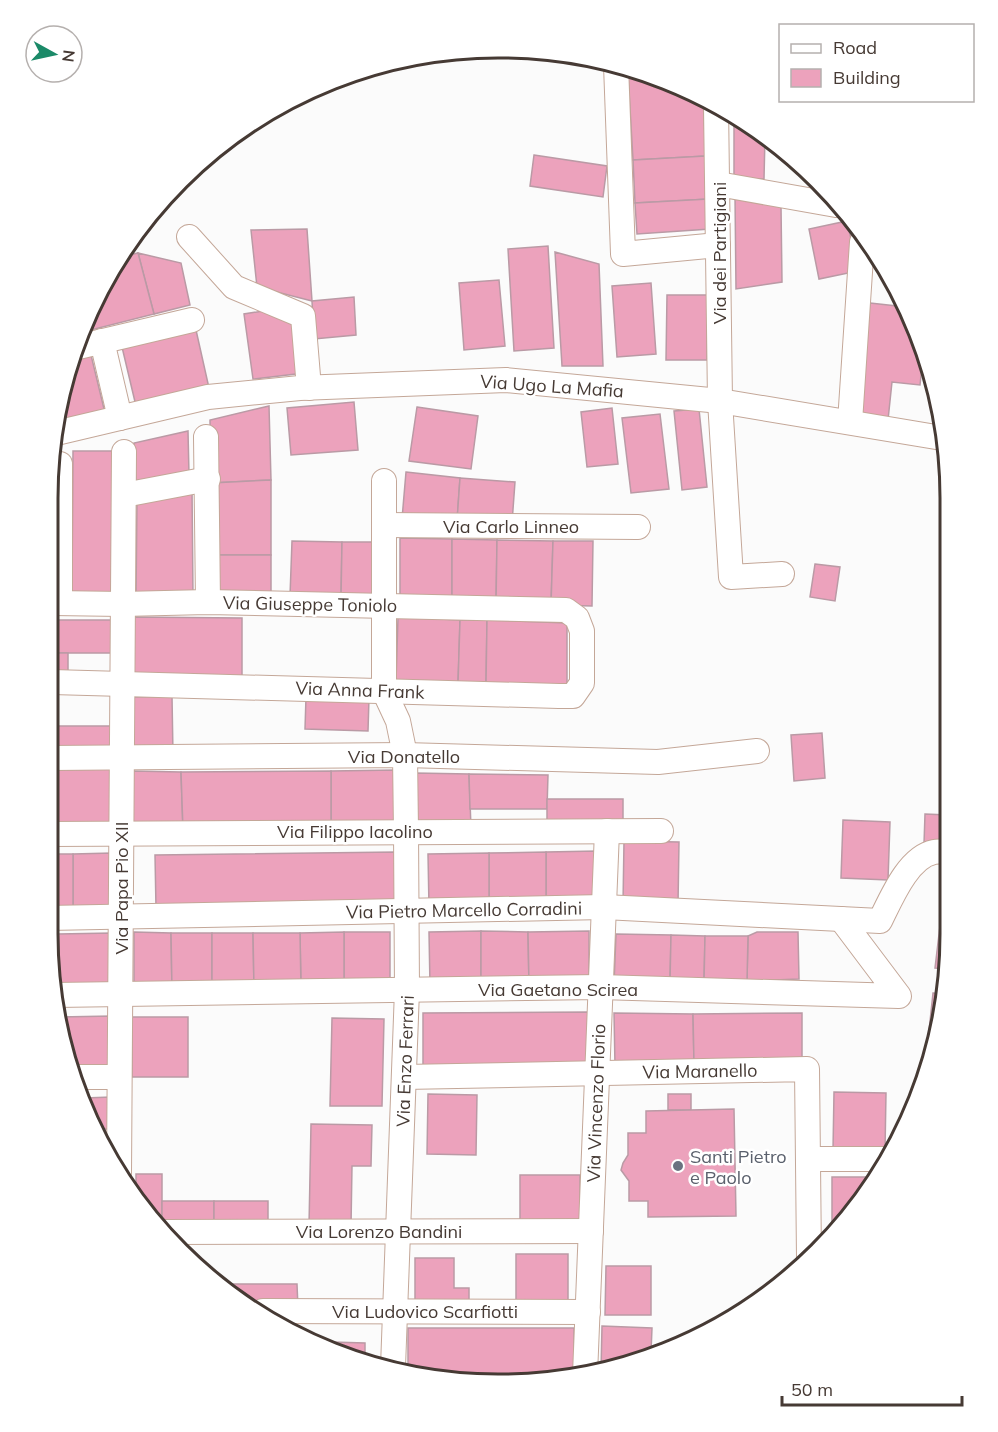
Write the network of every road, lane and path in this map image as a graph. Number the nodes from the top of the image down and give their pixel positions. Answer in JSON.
{"nodes":[{"id":1,"x":616,"y":75,"type":"edge"},
{"id":2,"x":716,"y":116,"type":"edge"},
{"id":3,"x":718,"y":184,"type":"junction"},
{"id":4,"x":824,"y":203,"type":"edge"},
{"id":5,"x":189,"y":237,"type":"dead end"},
{"id":6,"x":718,"y":245,"type":"junction"},
{"id":7,"x":862,"y":249,"type":"edge"},
{"id":8,"x":192,"y":320,"type":"dead end"},
{"id":9,"x":102,"y":341,"type":"junction"},
{"id":10,"x":86,"y":345,"type":"edge"},
{"id":11,"x":309,"y":388,"type":"junction"},
{"id":12,"x":720,"y":401,"type":"junction"},
{"id":13,"x":120,"y":418,"type":"junction"},
{"id":14,"x":850,"y":422,"type":"junction"},
{"id":15,"x":64,"y":431,"type":"edge"},
{"id":16,"x":206,"y":437,"type":"dead end"},
{"id":17,"x":935,"y":437,"type":"edge"},
{"id":18,"x":124,"y":452,"type":"dead end"},
{"id":19,"x":60,"y":464,"type":"dead end"},
{"id":20,"x":208,"y":479,"type":"junction"},
{"id":21,"x":384,"y":481,"type":"dead end"},
{"id":22,"x":124,"y":495,"type":"junction"},
{"id":23,"x":384,"y":525,"type":"junction"},
{"id":24,"x":638,"y":527,"type":"dead end"},
{"id":25,"x":58,"y":557,"type":"edge"},
{"id":26,"x":782,"y":574,"type":"dead end"},
{"id":27,"x":208,"y":602,"type":"junction"},
{"id":28,"x":58,"y":603,"type":"edge"},
{"id":29,"x":122,"y":604,"type":"junction"},
{"id":30,"x":383,"y":606,"type":"junction"},
{"id":31,"x":566,"y":610,"type":"joint"},
{"id":32,"x":58,"y":682,"type":"edge"},
{"id":33,"x":122,"y":683,"type":"junction"},
{"id":34,"x":384,"y":691,"type":"junction"},
{"id":35,"x":757,"y":751,"type":"dead end"},
{"id":36,"x":405,"y":755,"type":"junction"},
{"id":37,"x":121,"y":758,"type":"junction"},
{"id":38,"x":58,"y":759,"type":"edge"},
{"id":39,"x":406,"y":831,"type":"junction"},
{"id":40,"x":607,"y":831,"type":"junction"},
{"id":41,"x":661,"y":831,"type":"dead end"},
{"id":42,"x":121,"y":833,"type":"junction"},
{"id":43,"x":58,"y":834,"type":"edge"},
{"id":44,"x":940,"y":852,"type":"edge"},
{"id":45,"x":603,"y":907,"type":"junction"},
{"id":46,"x":407,"y":911,"type":"junction"},
{"id":47,"x":121,"y":916,"type":"junction"},
{"id":48,"x":58,"y":918,"type":"edge"},
{"id":49,"x":841,"y":919,"type":"junction"},
{"id":50,"x":600,"y":987,"type":"junction"},
{"id":51,"x":407,"y":990,"type":"junction"},
{"id":52,"x":120,"y":994,"type":"junction"},
{"id":53,"x":63,"y":995,"type":"edge"},
{"id":54,"x":597,"y":1073,"type":"junction"},
{"id":55,"x":83,"y":1077,"type":"edge"},
{"id":56,"x":120,"y":1077,"type":"junction"},
{"id":57,"x":404,"y":1077,"type":"junction"},
{"id":58,"x":117,"y":1150,"type":"edge"},
{"id":59,"x":808,"y":1159,"type":"junction"},
{"id":60,"x":876,"y":1159,"type":"edge"},
{"id":61,"x":398,"y":1231,"type":"junction"},
{"id":62,"x":591,"y":1231,"type":"junction"},
{"id":63,"x":177,"y":1232,"type":"edge"},
{"id":64,"x":809,"y":1245,"type":"edge"},
{"id":65,"x":274,"y":1311,"type":"edge"},
{"id":66,"x":395,"y":1311,"type":"junction"},
{"id":67,"x":588,"y":1312,"type":"junction"},
{"id":68,"x":393,"y":1360,"type":"edge"},
{"id":69,"x":586,"y":1365,"type":"edge"}],
"edges":[{"from":1,"to":6,"type":"street"},
{"from":2,"to":3,"type":"street","name":"Via dei Partigiani"},
{"from":3,"to":4,"type":"street"},
{"from":3,"to":6,"type":"street","name":"Via dei Partigiani"},
{"from":5,"to":11,"type":"street"},
{"from":6,"to":12,"type":"street","name":"Via dei Partigiani"},
{"from":7,"to":14,"type":"street"},
{"from":8,"to":9,"type":"street"},
{"from":9,"to":10,"type":"street"},
{"from":9,"to":13,"type":"street"},
{"from":11,"to":12,"type":"street","name":"Via Ugo La Mafia"},
{"from":11,"to":13,"type":"street","name":"Via Ugo La Mafia"},
{"from":12,"to":14,"type":"street","name":"Via Ugo La Mafia"},
{"from":12,"to":26,"type":"street","name":"Via dei Partigiani"},
{"from":13,"to":15,"type":"street","name":"Via Ugo La Mafia"},
{"from":14,"to":17,"type":"street","name":"Via Ugo La Mafia"},
{"from":16,"to":20,"type":"street"},
{"from":18,"to":22,"type":"street","name":"Via Papa Pio XII"},
{"from":19,"to":25,"type":"street"},
{"from":20,"to":22,"type":"street"},
{"from":20,"to":27,"type":"street"},
{"from":21,"to":23,"type":"street"},
{"from":22,"to":29,"type":"street","name":"Via Papa Pio XII"},
{"from":23,"to":24,"type":"street","name":"Via Carlo Linneo"},
{"from":23,"to":30,"type":"street"},
{"from":27,"to":29,"type":"street","name":"Via Giuseppe Toniolo"},
{"from":27,"to":30,"type":"street","name":"Via Giuseppe Toniolo"},
{"from":28,"to":29,"type":"street","name":"Via Giuseppe Toniolo"},
{"from":29,"to":33,"type":"street","name":"Via Papa Pio XII"},
{"from":30,"to":31,"type":"street","name":"Via Giuseppe Toniolo"},
{"from":30,"to":34,"type":"street"},
{"from":31,"to":34,"type":"street","name":"Via Anna Frank"},
{"from":32,"to":33,"type":"street","name":"Via Anna Frank"},
{"from":33,"to":34,"type":"street","name":"Via Anna Frank"},
{"from":33,"to":37,"type":"street","name":"Via Papa Pio XII"},
{"from":34,"to":36,"type":"street","name":"Via Enzo Ferrari"},
{"from":35,"to":36,"type":"street","name":"Via Donatello"},
{"from":36,"to":37,"type":"street","name":"Via Donatello"},
{"from":36,"to":39,"type":"street","name":"Via Enzo Ferrari"},
{"from":37,"to":38,"type":"street","name":"Via Donatello"},
{"from":37,"to":42,"type":"street","name":"Via Papa Pio XII"},
{"from":39,"to":40,"type":"street","name":"Via Filippo Iacolino"},
{"from":39,"to":42,"type":"street","name":"Via Filippo Iacolino"},
{"from":39,"to":46,"type":"street","name":"Via Enzo Ferrari"},
{"from":40,"to":41,"type":"street","name":"Via Filippo Iacolino"},
{"from":40,"to":45,"type":"street","name":"Via Vincenzo Florio"},
{"from":42,"to":43,"type":"street","name":"Via Filippo Iacolino"},
{"from":42,"to":47,"type":"street","name":"Via Papa Pio XII"},
{"from":44,"to":49,"type":"street","name":"Via Pietro Marcello Corradini"},
{"from":45,"to":46,"type":"street","name":"Via Pietro Marcello Corradini"},
{"from":45,"to":49,"type":"street","name":"Via Pietro Marcello Corradini"},
{"from":45,"to":50,"type":"street","name":"Via Vincenzo Florio"},
{"from":46,"to":47,"type":"street","name":"Via Pietro Marcello Corradini"},
{"from":46,"to":51,"type":"street","name":"Via Enzo Ferrari"},
{"from":47,"to":48,"type":"street","name":"Via Pietro Marcello Corradini"},
{"from":47,"to":52,"type":"street","name":"Via Papa Pio XII"},
{"from":49,"to":50,"type":"street","name":"Via Gaetano Scirea"},
{"from":50,"to":51,"type":"street","name":"Via Gaetano Scirea"},
{"from":50,"to":54,"type":"street","name":"Via Vincenzo Florio"},
{"from":51,"to":52,"type":"street","name":"Via Gaetano Scirea"},
{"from":51,"to":57,"type":"street","name":"Via Enzo Ferrari"},
{"from":52,"to":53,"type":"street","name":"Via Gaetano Scirea"},
{"from":52,"to":56,"type":"street","name":"Via Papa Pio XII"},
{"from":54,"to":57,"type":"street","name":"Via Maranello"},
{"from":54,"to":59,"type":"street","name":"Via Maranello"},
{"from":54,"to":62,"type":"street","name":"Via Vincenzo Florio"},
{"from":55,"to":56,"type":"street"},
{"from":56,"to":58,"type":"street","name":"Via Papa Pio XII"},
{"from":57,"to":61,"type":"street","name":"Via Enzo Ferrari"},
{"from":59,"to":60,"type":"street"},
{"from":59,"to":64,"type":"street","name":"Via Maranello"},
{"from":61,"to":62,"type":"street","name":"Via Lorenzo Bandini"},
{"from":61,"to":63,"type":"street","name":"Via Lorenzo Bandini"},
{"from":61,"to":66,"type":"street","name":"Via Enzo Ferrari"},
{"from":62,"to":67,"type":"street","name":"Via Vincenzo Florio"},
{"from":65,"to":66,"type":"street","name":"Via Ludovico Scarfiotti"},
{"from":66,"to":67,"type":"street","name":"Via Ludovico Scarfiotti"},
{"from":66,"to":68,"type":"street","name":"Via Enzo Ferrari"},
{"from":67,"to":69,"type":"street","name":"Via Vincenzo Florio"}]}
